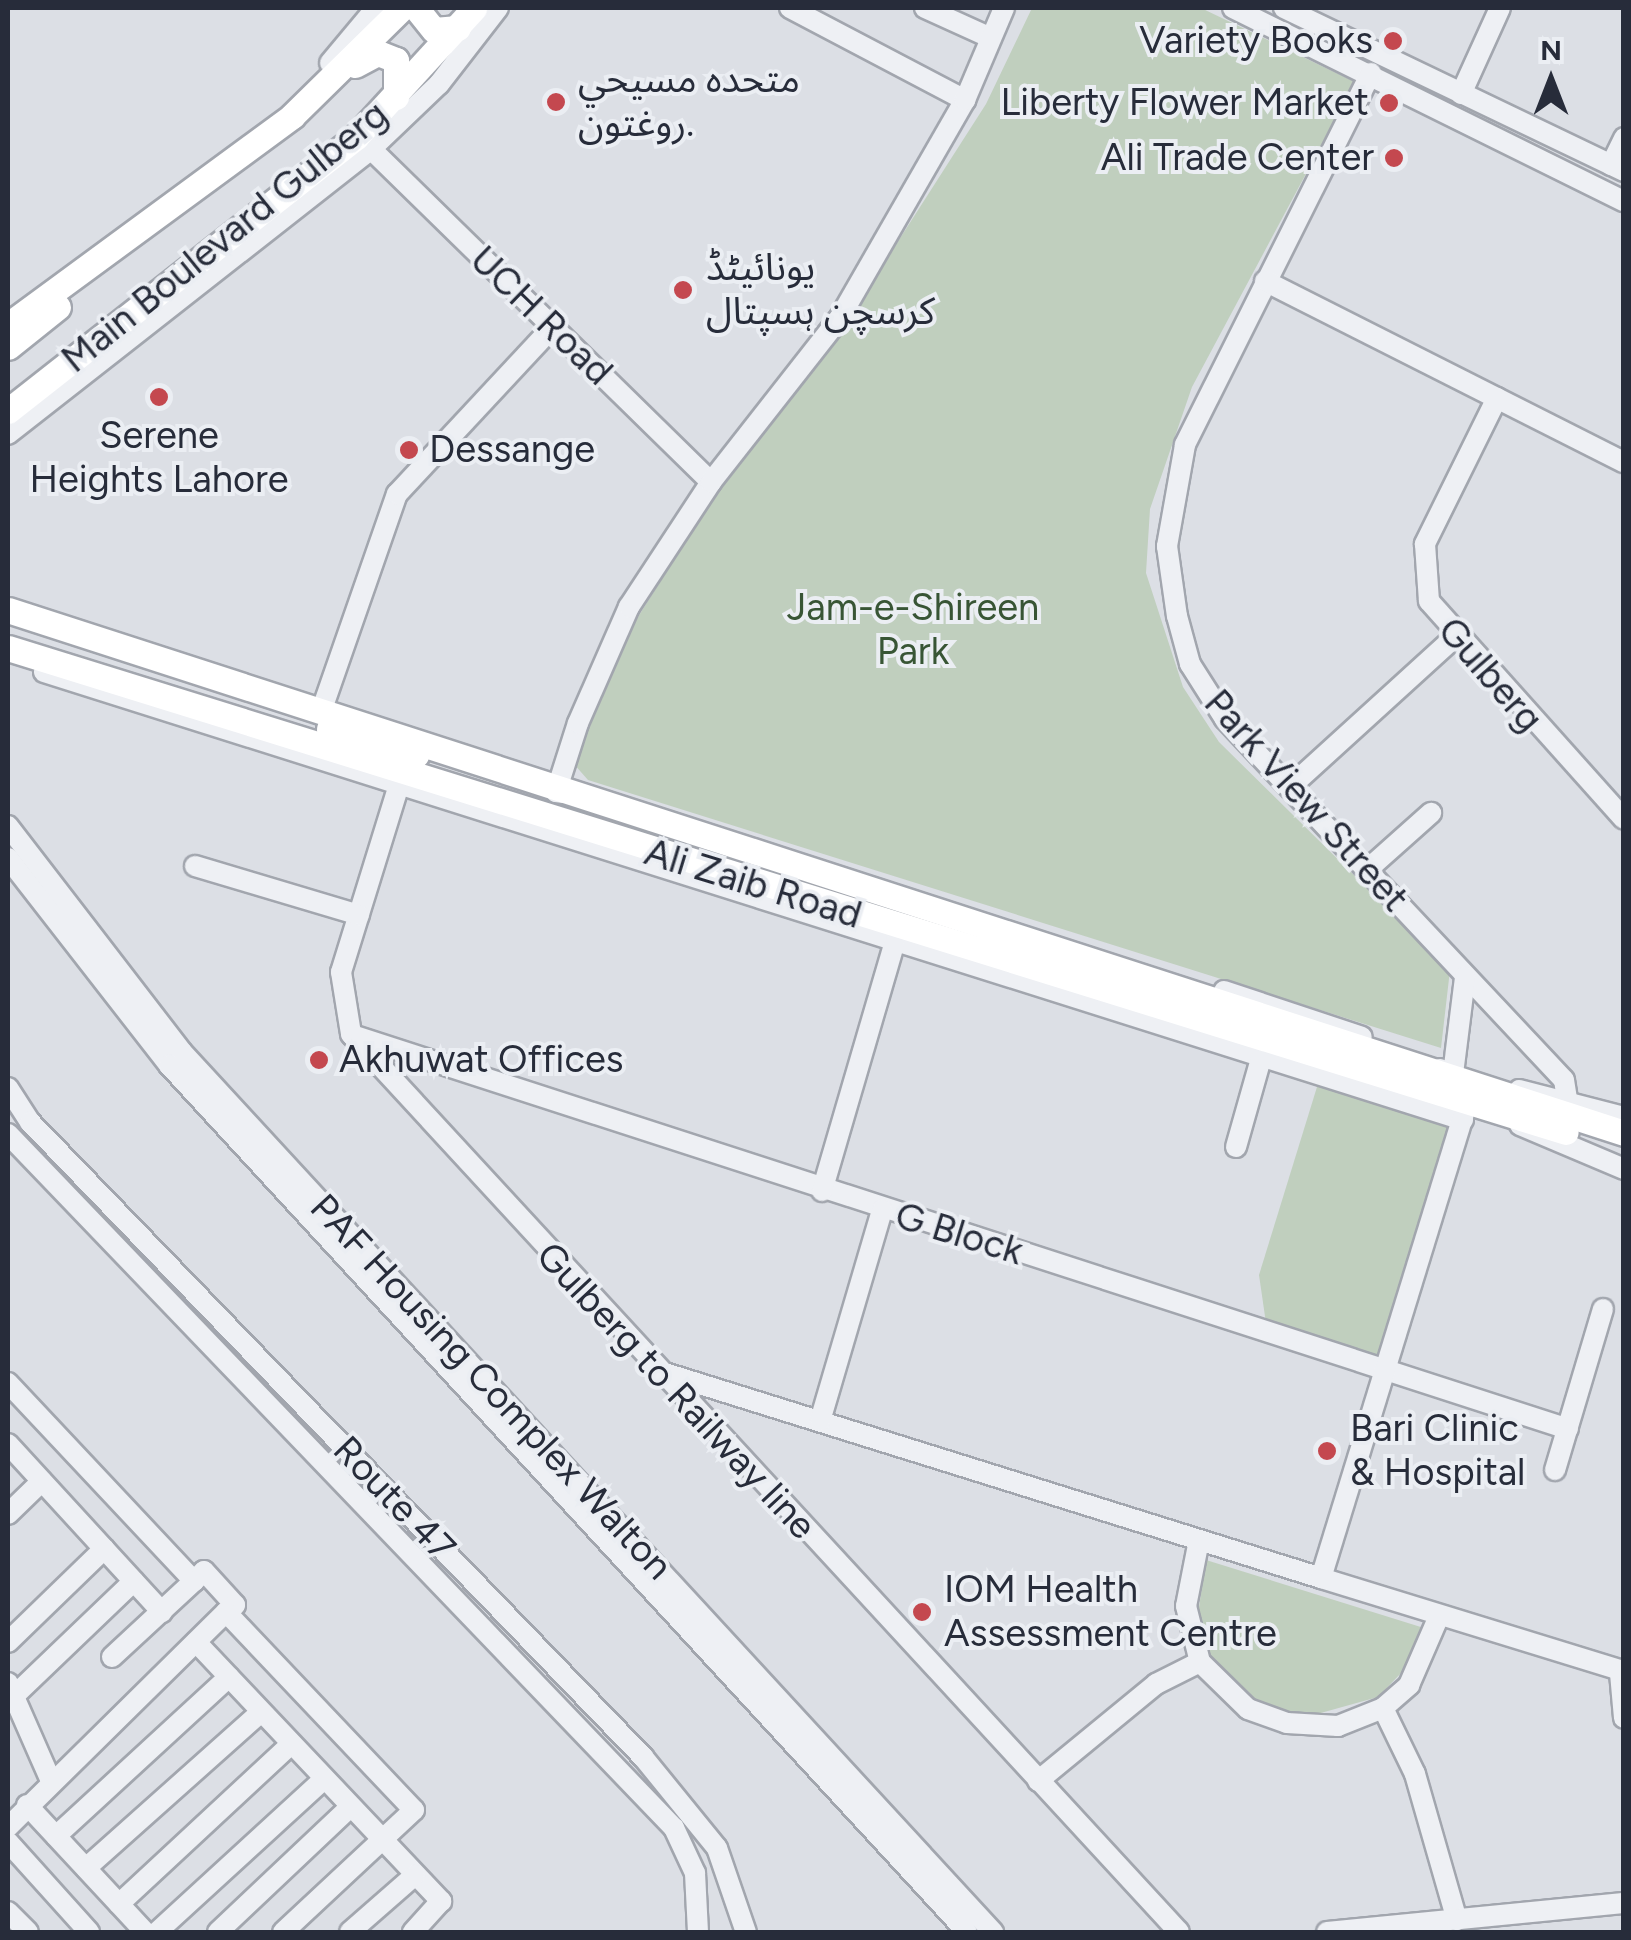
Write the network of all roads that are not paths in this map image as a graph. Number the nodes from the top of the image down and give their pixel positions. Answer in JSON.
{"nodes":[{"id":1,"x":376,"y":8,"type":"edge"},
{"id":2,"x":402,"y":8,"type":"edge"},
{"id":3,"x":416,"y":8,"type":"edge"},
{"id":4,"x":498,"y":8,"type":"edge"},
{"id":5,"x":790,"y":8,"type":"edge"},
{"id":6,"x":926,"y":8,"type":"edge"},
{"id":7,"x":1004,"y":8,"type":"edge"},
{"id":8,"x":1233,"y":8,"type":"edge"},
{"id":9,"x":1284,"y":8,"type":"edge"},
{"id":10,"x":1500,"y":8,"type":"edge"},
{"id":11,"x":466,"y":18,"type":"edge"},
{"id":12,"x":992,"y":38,"type":"junction"},
{"id":13,"x":350,"y":68,"type":"junction"},
{"id":14,"x":1371,"y":73,"type":"junction"},
{"id":15,"x":1462,"y":94,"type":"junction"},
{"id":16,"x":396,"y":98,"type":"junction"},
{"id":17,"x":965,"y":100,"type":"junction"},
{"id":18,"x":1624,"y":138,"type":"edge"},
{"id":19,"x":371,"y":149,"type":"junction"},
{"id":20,"x":246,"y":151,"type":"junction"},
{"id":21,"x":1617,"y":168,"type":"edge"},
{"id":22,"x":197,"y":188,"type":"junction"},
{"id":23,"x":1624,"y":201,"type":"edge"},
{"id":24,"x":1265,"y":281,"type":"junction"},
{"id":25,"x":8,"y":324,"type":"edge"},
{"id":26,"x":552,"y":328,"type":"junction"},
{"id":27,"x":8,"y":347,"type":"edge"},
{"id":28,"x":1497,"y":398,"type":"junction"},
{"id":29,"x":8,"y":412,"type":"edge"},
{"id":30,"x":8,"y":434,"type":"edge"},
{"id":31,"x":1624,"y":462,"type":"edge"},
{"id":32,"x":711,"y":482,"type":"junction"},
{"id":33,"x":8,"y":610,"type":"edge"},
{"id":34,"x":8,"y":626,"type":"edge"},
{"id":35,"x":1456,"y":636,"type":"junction"},
{"id":36,"x":8,"y":648,"type":"edge"},
{"id":37,"x":8,"y":660,"type":"edge"},
{"id":38,"x":322,"y":709,"type":"junction"},
{"id":39,"x":1290,"y":787,"type":"junction"},
{"id":40,"x":398,"y":788,"type":"junction"},
{"id":41,"x":556,"y":792,"type":"junction"},
{"id":42,"x":1431,"y":813,"type":"dead end"},
{"id":43,"x":1624,"y":819,"type":"edge"},
{"id":44,"x":8,"y":826,"type":"edge"},
{"id":45,"x":8,"y":858,"type":"edge"},
{"id":46,"x":196,"y":866,"type":"dead end"},
{"id":47,"x":1367,"y":870,"type":"junction"},
{"id":48,"x":359,"y":916,"type":"junction"},
{"id":49,"x":895,"y":942,"type":"junction"},
{"id":50,"x":1465,"y":977,"type":"junction"},
{"id":51,"x":351,"y":1034,"type":"junction"},
{"id":52,"x":1262,"y":1056,"type":"junction"},
{"id":53,"x":1453,"y":1074,"type":"junction"},
{"id":54,"x":1492,"y":1086,"type":"junction"},
{"id":55,"x":8,"y":1088,"type":"edge"},
{"id":56,"x":1567,"y":1098,"type":"junction"},
{"id":57,"x":8,"y":1101,"type":"edge"},
{"id":58,"x":1465,"y":1112,"type":"junction"},
{"id":59,"x":1500,"y":1113,"type":"junction"},
{"id":60,"x":1624,"y":1117,"type":"edge"},
{"id":61,"x":30,"y":1122,"type":"junction"},
{"id":62,"x":1624,"y":1133,"type":"edge"},
{"id":63,"x":8,"y":1134,"type":"edge"},
{"id":64,"x":1236,"y":1147,"type":"dead end"},
{"id":65,"x":1624,"y":1150,"type":"edge"},
{"id":66,"x":1624,"y":1169,"type":"edge"},
{"id":67,"x":822,"y":1191,"type":"junction"},
{"id":68,"x":882,"y":1210,"type":"junction"},
{"id":69,"x":1602,"y":1309,"type":"dead end"},
{"id":70,"x":1387,"y":1368,"type":"junction"},
{"id":71,"x":654,"y":1369,"type":"junction"},
{"id":72,"x":9,"y":1388,"type":"edge"},
{"id":73,"x":820,"y":1421,"type":"junction"},
{"id":74,"x":1568,"y":1429,"type":"junction"},
{"id":75,"x":9,"y":1450,"type":"edge"},
{"id":76,"x":1556,"y":1470,"type":"dead end"},
{"id":77,"x":42,"y":1482,"type":"junction"},
{"id":78,"x":8,"y":1514,"type":"edge"},
{"id":79,"x":1199,"y":1540,"type":"junction"},
{"id":80,"x":104,"y":1549,"type":"junction"},
{"id":81,"x":1321,"y":1578,"type":"junction"},
{"id":82,"x":194,"y":1581,"type":"junction"},
{"id":83,"x":134,"y":1582,"type":"junction"},
{"id":84,"x":162,"y":1612,"type":"junction"},
{"id":85,"x":226,"y":1612,"type":"junction"},
{"id":86,"x":1439,"y":1616,"type":"junction"},
{"id":87,"x":8,"y":1642,"type":"edge"},
{"id":88,"x":196,"y":1642,"type":"junction"},
{"id":89,"x":112,"y":1657,"type":"dead end"},
{"id":90,"x":1200,"y":1662,"type":"junction"},
{"id":91,"x":1622,"y":1672,"type":"edge"},
{"id":92,"x":230,"y":1677,"type":"junction"},
{"id":93,"x":12,"y":1688,"type":"edge"},
{"id":94,"x":1383,"y":1708,"type":"junction"},
{"id":95,"x":261,"y":1712,"type":"junction"},
{"id":96,"x":1624,"y":1718,"type":"edge"},
{"id":97,"x":291,"y":1744,"type":"junction"},
{"id":98,"x":324,"y":1779,"type":"junction"},
{"id":99,"x":51,"y":1781,"type":"junction"},
{"id":100,"x":1038,"y":1781,"type":"junction"},
{"id":101,"x":27,"y":1806,"type":"junction"},
{"id":102,"x":350,"y":1807,"type":"junction"},
{"id":103,"x":8,"y":1828,"type":"edge"},
{"id":104,"x":56,"y":1836,"type":"junction"},
{"id":105,"x":381,"y":1841,"type":"junction"},
{"id":106,"x":8,"y":1842,"type":"edge"},
{"id":107,"x":86,"y":1868,"type":"junction"},
{"id":108,"x":415,"y":1875,"type":"junction"},
{"id":109,"x":1624,"y":1903,"type":"edge"},
{"id":110,"x":120,"y":1904,"type":"junction"},
{"id":111,"x":8,"y":1912,"type":"edge"},
{"id":112,"x":1457,"y":1920,"type":"junction"},
{"id":113,"x":28,"y":1932,"type":"edge"},
{"id":114,"x":88,"y":1932,"type":"edge"},
{"id":115,"x":145,"y":1932,"type":"edge"},
{"id":116,"x":157,"y":1932,"type":"edge"},
{"id":117,"x":218,"y":1932,"type":"edge"},
{"id":118,"x":283,"y":1932,"type":"edge"},
{"id":119,"x":350,"y":1932,"type":"edge"},
{"id":120,"x":413,"y":1932,"type":"edge"},
{"id":121,"x":698,"y":1932,"type":"edge"},
{"id":122,"x":746,"y":1932,"type":"edge"},
{"id":123,"x":967,"y":1932,"type":"edge"},
{"id":124,"x":994,"y":1932,"type":"edge"},
{"id":125,"x":1179,"y":1932,"type":"edge"},
{"id":126,"x":1328,"y":1932,"type":"edge"}],
"edges":[{"from":1,"to":20,"type":"street"},
{"from":2,"to":13,"type":"main road","name":"Main Boulevard Gulberg"},
{"from":3,"to":11,"type":"main road"},
{"from":4,"to":19,"type":"street"},
{"from":5,"to":17,"type":"street"},
{"from":6,"to":12,"type":"street"},
{"from":7,"to":12,"type":"street"},
{"from":8,"to":14,"type":"street"},
{"from":9,"to":15,"type":"street"},
{"from":10,"to":15,"type":"street"},
{"from":11,"to":16,"type":"main road","name":"Main Boulevard Gulberg"},
{"from":12,"to":17,"type":"street"},
{"from":13,"to":16,"type":"main road"},
{"from":13,"to":20,"type":"main road","name":"Main Boulevard Gulberg"},
{"from":14,"to":23,"type":"street"},
{"from":14,"to":24,"type":"street","name":"Park View Street"},
{"from":15,"to":21,"type":"street"},
{"from":16,"to":29,"type":"main road","name":"Main Boulevard Gulberg"},
{"from":17,"to":32,"type":"street"},
{"from":18,"to":21,"type":"street"},
{"from":19,"to":26,"type":"street","name":"UCH Road"},
{"from":19,"to":30,"type":"street"},
{"from":20,"to":22,"type":"main road","name":"Main Boulevard Gulberg"},
{"from":22,"to":25,"type":"main road","name":"Main Boulevard Gulberg"},
{"from":22,"to":27,"type":"main road"},
{"from":24,"to":28,"type":"street"},
{"from":24,"to":39,"type":"street","name":"Park View Street"},
{"from":26,"to":32,"type":"street","name":"UCH Road"},
{"from":26,"to":38,"type":"street"},
{"from":28,"to":31,"type":"street"},
{"from":28,"to":35,"type":"street","name":"Gulberg"},
{"from":32,"to":41,"type":"street"},
{"from":33,"to":38,"type":"main road","name":"Ali Zaib Road"},
{"from":34,"to":41,"type":"main road"},
{"from":35,"to":39,"type":"street"},
{"from":35,"to":43,"type":"street","name":"Gulberg"},
{"from":36,"to":58,"type":"main road","name":"Ali Zaib Road"},
{"from":37,"to":40,"type":"street"},
{"from":38,"to":41,"type":"main road","name":"Ali Zaib Road"},
{"from":39,"to":47,"type":"street","name":"Park View Street"},
{"from":40,"to":48,"type":"street"},
{"from":40,"to":49,"type":"street"},
{"from":41,"to":53,"type":"main road","name":"Ali Zaib Road"},
{"from":42,"to":47,"type":"street"},
{"from":44,"to":124,"type":"street","name":"PAF Housing Complex Walton"},
{"from":45,"to":123,"type":"street","name":"PAF Housing Complex Walton"},
{"from":46,"to":48,"type":"street"},
{"from":47,"to":50,"type":"street","name":"Park View Street"},
{"from":48,"to":51,"type":"street"},
{"from":49,"to":52,"type":"street"},
{"from":49,"to":67,"type":"street"},
{"from":50,"to":53,"type":"street"},
{"from":50,"to":56,"type":"street","name":"Park View Street"},
{"from":51,"to":67,"type":"street","name":"G Block"},
{"from":51,"to":71,"type":"street","name":"Gulberg to Railway line"},
{"from":52,"to":58,"type":"street"},
{"from":52,"to":64,"type":"street"},
{"from":53,"to":54,"type":"main road","name":"Ali Zaib Road"},
{"from":54,"to":56,"type":"street","name":"Ali Zaib Road"},
{"from":54,"to":62,"type":"main road","name":"Ali Zaib Road"},
{"from":55,"to":61,"type":"street","name":"Route 47"},
{"from":56,"to":60,"type":"street","name":"Ali Zaib Road"},
{"from":57,"to":61,"type":"street"},
{"from":58,"to":59,"type":"main road","name":"Ali Zaib Road"},
{"from":58,"to":70,"type":"street"},
{"from":59,"to":65,"type":"main road","name":"Ali Zaib Road"},
{"from":59,"to":66,"type":"street","name":"Ali Zaib Road"},
{"from":61,"to":122,"type":"street","name":"Route 47"},
{"from":63,"to":121,"type":"street","name":"Route 47"},
{"from":67,"to":68,"type":"street","name":"G Block"},
{"from":68,"to":70,"type":"street","name":"G Block"},
{"from":68,"to":73,"type":"street"},
{"from":69,"to":74,"type":"street"},
{"from":70,"to":74,"type":"street","name":"G Block"},
{"from":70,"to":81,"type":"street"},
{"from":71,"to":73,"type":"street"},
{"from":71,"to":100,"type":"street","name":"Gulberg to Railway line"},
{"from":72,"to":82,"type":"street"},
{"from":73,"to":79,"type":"street"},
{"from":74,"to":76,"type":"street"},
{"from":75,"to":77,"type":"street"},
{"from":77,"to":78,"type":"street"},
{"from":77,"to":80,"type":"street"},
{"from":79,"to":81,"type":"street"},
{"from":79,"to":90,"type":"street"},
{"from":80,"to":83,"type":"street"},
{"from":80,"to":87,"type":"street"},
{"from":81,"to":86,"type":"street"},
{"from":82,"to":84,"type":"street"},
{"from":82,"to":85,"type":"street"},
{"from":83,"to":84,"type":"street"},
{"from":83,"to":93,"type":"street"},
{"from":84,"to":89,"type":"street"},
{"from":85,"to":88,"type":"street"},
{"from":85,"to":105,"type":"street"},
{"from":86,"to":91,"type":"street"},
{"from":86,"to":94,"type":"street"},
{"from":88,"to":92,"type":"street"},
{"from":88,"to":99,"type":"street"},
{"from":90,"to":94,"type":"street"},
{"from":90,"to":100,"type":"street"},
{"from":91,"to":96,"type":"street"},
{"from":92,"to":95,"type":"street"},
{"from":92,"to":104,"type":"street"},
{"from":93,"to":99,"type":"street"},
{"from":94,"to":112,"type":"street"},
{"from":95,"to":97,"type":"street"},
{"from":95,"to":107,"type":"street"},
{"from":97,"to":98,"type":"street"},
{"from":97,"to":110,"type":"street"},
{"from":98,"to":102,"type":"street"},
{"from":98,"to":116,"type":"street"},
{"from":99,"to":101,"type":"street"},
{"from":100,"to":125,"type":"street","name":"Gulberg to Railway line"},
{"from":101,"to":103,"type":"street"},
{"from":101,"to":104,"type":"street"},
{"from":102,"to":105,"type":"street"},
{"from":102,"to":117,"type":"street"},
{"from":104,"to":107,"type":"street"},
{"from":105,"to":108,"type":"street"},
{"from":105,"to":118,"type":"street"},
{"from":106,"to":114,"type":"street"},
{"from":107,"to":110,"type":"street"},
{"from":108,"to":119,"type":"street"},
{"from":108,"to":120,"type":"street"},
{"from":109,"to":112,"type":"street"},
{"from":110,"to":115,"type":"street"},
{"from":111,"to":113,"type":"street"},
{"from":112,"to":126,"type":"street"}]}
